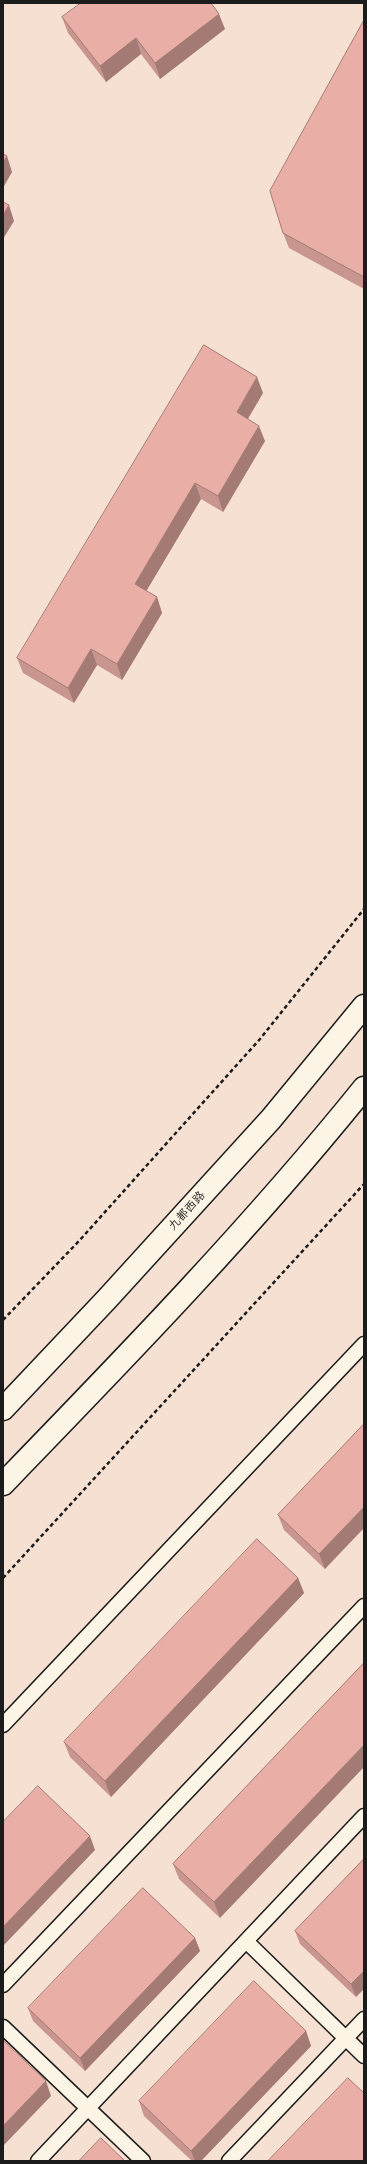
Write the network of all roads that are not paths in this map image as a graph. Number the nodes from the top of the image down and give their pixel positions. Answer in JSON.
{"nodes":[{"id":1,"x":364,"y":1006,"type":"edge"},
{"id":2,"x":364,"y":1088,"type":"edge"},
{"id":3,"x":364,"y":1344,"type":"edge"},
{"id":4,"x":3,"y":1409,"type":"edge"},
{"id":5,"x":3,"y":1484,"type":"edge"},
{"id":6,"x":364,"y":1606,"type":"edge"},
{"id":7,"x":3,"y":1725,"type":"edge"},
{"id":8,"x":364,"y":1816,"type":"edge"},
{"id":9,"x":246,"y":1941,"type":"junction"},
{"id":10,"x":3,"y":1986,"type":"edge"},
{"id":11,"x":364,"y":2020,"type":"edge"},
{"id":12,"x":3,"y":2027,"type":"edge"},
{"id":13,"x":346,"y":2038,"type":"junction"},
{"id":14,"x":364,"y":2056,"type":"edge"},
{"id":15,"x":88,"y":2108,"type":"junction"},
{"id":16,"x":38,"y":2161,"type":"edge"},
{"id":17,"x":143,"y":2161,"type":"edge"},
{"id":18,"x":229,"y":2161,"type":"edge"}],
"edges":[{"from":1,"to":4,"type":"main road","name":"九都西路"},
{"from":2,"to":5,"type":"main road"},
{"from":3,"to":7,"type":"lane"},
{"from":6,"to":10,"type":"lane"},
{"from":8,"to":9,"type":"lane"},
{"from":9,"to":13,"type":"lane"},
{"from":9,"to":15,"type":"lane"},
{"from":11,"to":13,"type":"lane"},
{"from":12,"to":15,"type":"lane"},
{"from":13,"to":14,"type":"lane"},
{"from":13,"to":18,"type":"lane"},
{"from":15,"to":16,"type":"lane"},
{"from":15,"to":17,"type":"lane"}]}
